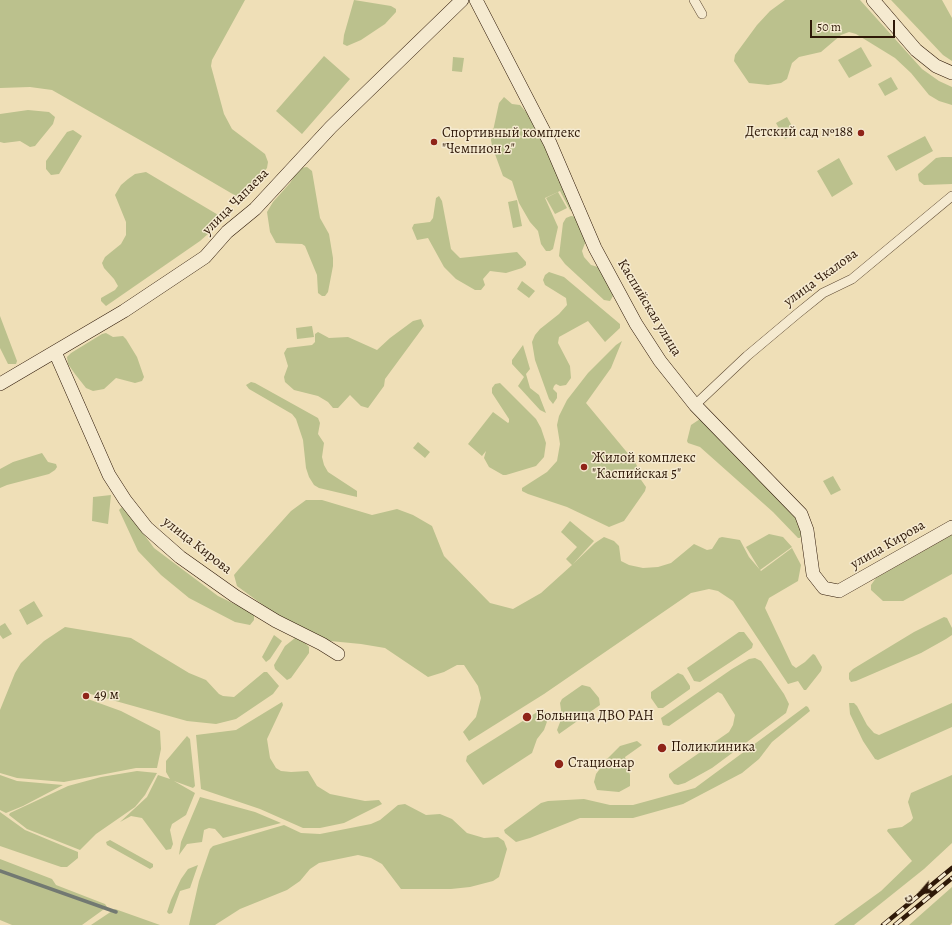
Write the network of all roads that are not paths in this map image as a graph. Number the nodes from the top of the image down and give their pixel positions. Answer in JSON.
{"nodes":[{"id":1,"x":462,"y":0,"type":"edge"},
{"id":2,"x":476,"y":0,"type":"edge"},
{"id":3,"x":694,"y":0,"type":"edge"},
{"id":4,"x":873,"y":0,"type":"edge"},
{"id":5,"x":702,"y":14,"type":"dead end"},
{"id":6,"x":952,"y":73,"type":"edge"},
{"id":7,"x":952,"y":196,"type":"edge"},
{"id":8,"x":55,"y":352,"type":"junction"},
{"id":9,"x":0,"y":384,"type":"edge"},
{"id":10,"x":695,"y":405,"type":"junction"},
{"id":11,"x":952,"y":528,"type":"edge"},
{"id":12,"x":839,"y":591,"type":"joint"},
{"id":13,"x":338,"y":654,"type":"dead end"}],
"edges":[{"from":1,"to":8,"type":"street","name":"улица Чапаева"},
{"from":2,"to":10,"type":"street","name":"Каспийская улица"},
{"from":3,"to":5,"type":"street"},
{"from":4,"to":6,"type":"street"},
{"from":7,"to":10,"type":"street","name":"улица Чкалова"},
{"from":8,"to":9,"type":"street","name":"улица Чапаева"},
{"from":8,"to":13,"type":"street","name":"улица Кирова"},
{"from":10,"to":12,"type":"street","name":"Каспийская улица"},
{"from":11,"to":12,"type":"street","name":"улица Кирова"}]}
